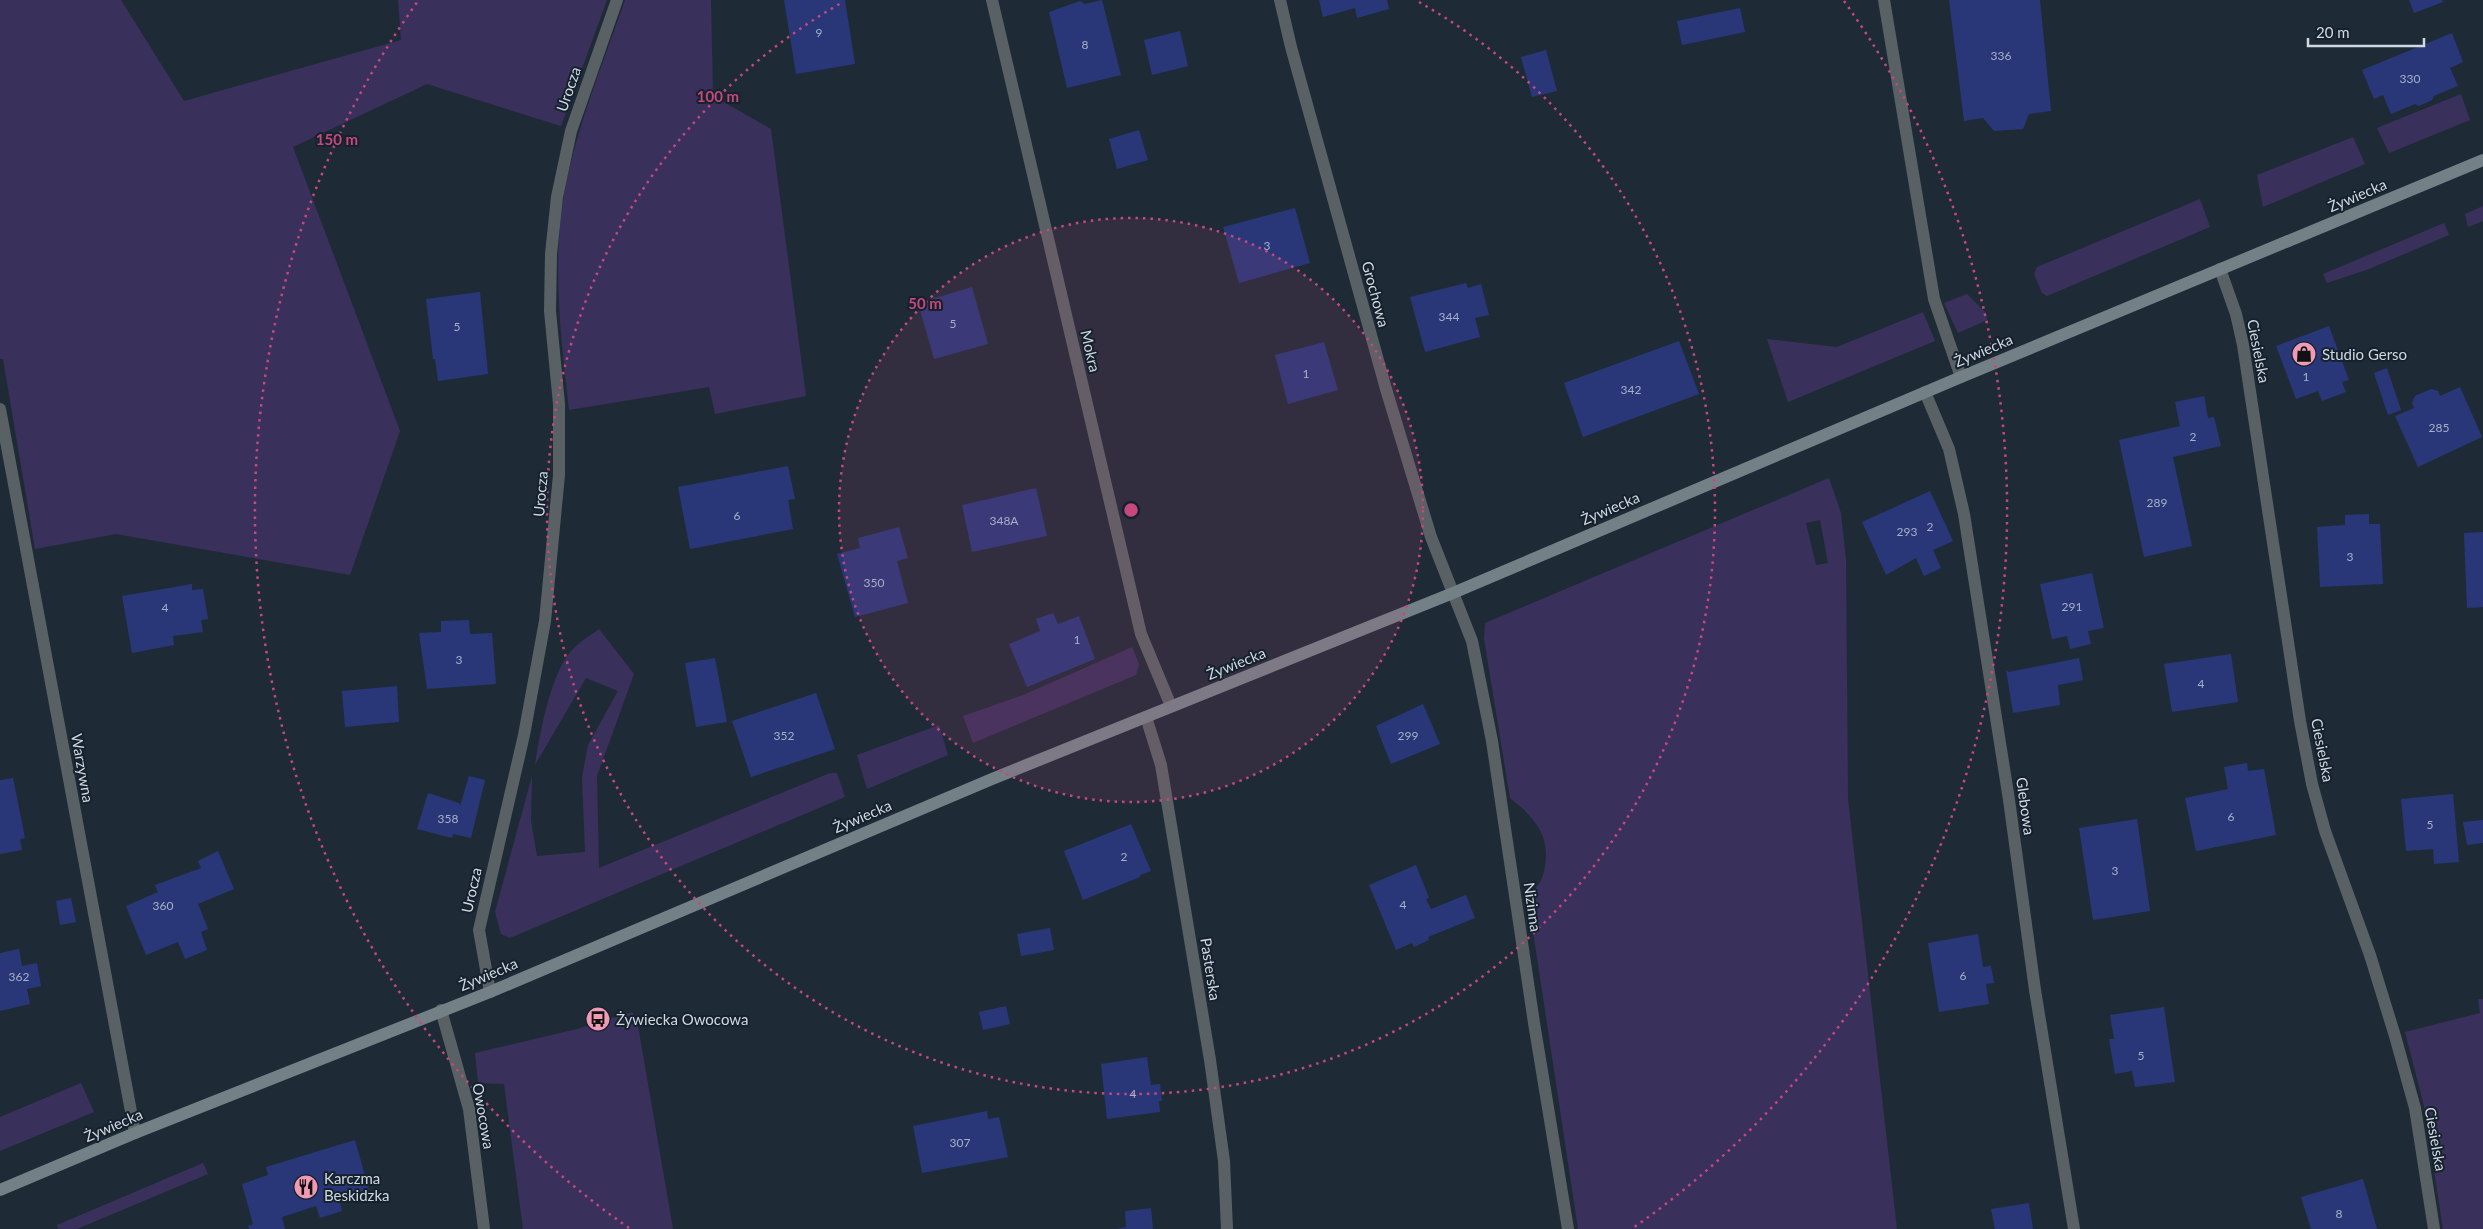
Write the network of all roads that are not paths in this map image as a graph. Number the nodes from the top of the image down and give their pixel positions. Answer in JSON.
{"nodes":[{"id":1,"x":617,"y":0,"type":"edge"},
{"id":2,"x":992,"y":0,"type":"edge"},
{"id":3,"x":1280,"y":0,"type":"edge"},
{"id":4,"x":1884,"y":0,"type":"edge"},
{"id":5,"x":2483,"y":160,"type":"edge"},
{"id":6,"x":2220,"y":269,"type":"junction"},
{"id":7,"x":1961,"y":376,"type":"junction"},
{"id":8,"x":1926,"y":392,"type":"junction"},
{"id":9,"x":0,"y":409,"type":"edge"},
{"id":10,"x":1453,"y":593,"type":"junction"},
{"id":11,"x":1171,"y":706,"type":"junction"},
{"id":12,"x":1146,"y":717,"type":"junction"},
{"id":13,"x":490,"y":992,"type":"junction"},
{"id":14,"x":441,"y":1010,"type":"junction"},
{"id":15,"x":135,"y":1132,"type":"junction"},
{"id":16,"x":0,"y":1190,"type":"edge"},
{"id":17,"x":484,"y":1229,"type":"edge"},
{"id":18,"x":1228,"y":1229,"type":"edge"},
{"id":19,"x":1568,"y":1229,"type":"edge"},
{"id":20,"x":2074,"y":1229,"type":"edge"},
{"id":21,"x":2434,"y":1229,"type":"edge"}],
"edges":[{"from":1,"to":13,"type":"street","name":"Urocza"},
{"from":2,"to":11,"type":"street","name":"Mokra"},
{"from":3,"to":10,"type":"street","name":"Grochowa"},
{"from":4,"to":7,"type":"street"},
{"from":5,"to":6,"type":"main road","name":"Żywiecka"},
{"from":6,"to":7,"type":"main road","name":"Żywiecka"},
{"from":6,"to":21,"type":"street","name":"Ciesielska"},
{"from":7,"to":8,"type":"main road","name":"Żywiecka"},
{"from":8,"to":10,"type":"main road","name":"Żywiecka"},
{"from":8,"to":20,"type":"street","name":"Glebowa"},
{"from":9,"to":15,"type":"street","name":"Warzywna"},
{"from":10,"to":11,"type":"main road","name":"Żywiecka"},
{"from":10,"to":19,"type":"street","name":"Nizinna"},
{"from":11,"to":12,"type":"main road","name":"Żywiecka"},
{"from":12,"to":13,"type":"main road","name":"Żywiecka"},
{"from":12,"to":18,"type":"street","name":"Pasterska"},
{"from":13,"to":14,"type":"main road","name":"Żywiecka"},
{"from":14,"to":15,"type":"main road","name":"Żywiecka"},
{"from":14,"to":17,"type":"street","name":"Owocowa"},
{"from":15,"to":16,"type":"main road","name":"Żywiecka"}]}
